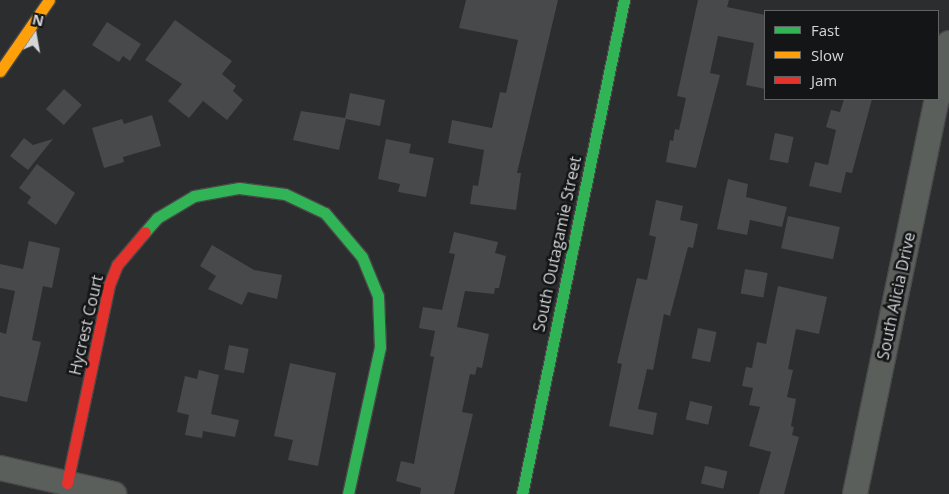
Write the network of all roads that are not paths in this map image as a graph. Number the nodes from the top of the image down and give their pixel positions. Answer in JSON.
{"nodes":[{"id":1,"x":49,"y":0,"type":"edge"},
{"id":2,"x":624,"y":0,"type":"edge"},
{"id":3,"x":949,"y":43,"type":"edge"},
{"id":4,"x":0,"y":72,"type":"edge"},
{"id":5,"x":939,"y":93,"type":"edge"},
{"id":6,"x":938,"y":100,"type":"edge"},
{"id":7,"x":0,"y":468,"type":"edge"},
{"id":8,"x":67,"y":484,"type":"junction"},
{"id":9,"x":114,"y":494,"type":"edge"},
{"id":10,"x":348,"y":494,"type":"edge"},
{"id":11,"x":522,"y":494,"type":"edge"},
{"id":12,"x":855,"y":494,"type":"edge"}],
"edges":[{"from":1,"to":4,"type":"street"},
{"from":2,"to":11,"type":"street","name":"South Outagamie Street"},
{"from":3,"to":5,"type":"street","name":"South Alicia Drive"},
{"from":6,"to":12,"type":"street","name":"South Alicia Drive"},
{"from":7,"to":8,"type":"street"},
{"from":8,"to":9,"type":"street"},
{"from":8,"to":10,"type":"street","name":"Hycrest Court"}]}
